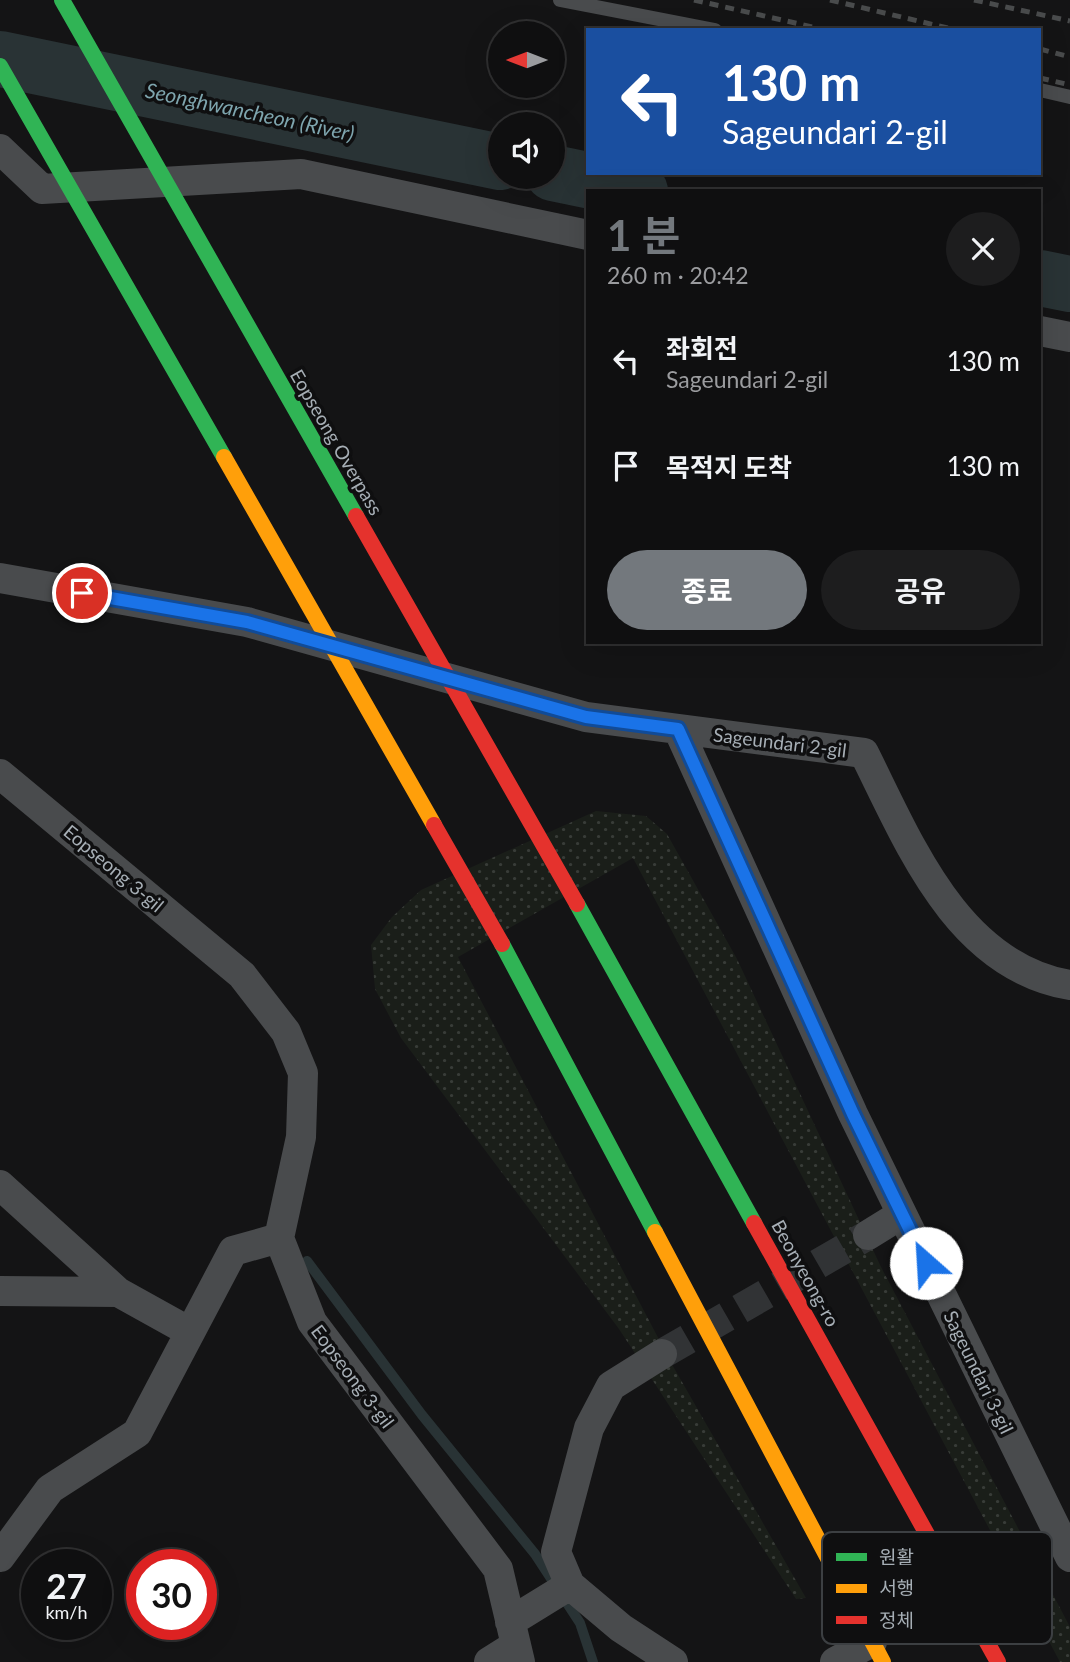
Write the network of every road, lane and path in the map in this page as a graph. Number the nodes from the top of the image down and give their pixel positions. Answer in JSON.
{"nodes":[{"id":1,"x":62,"y":0,"type":"edge"},
{"id":2,"x":560,"y":0,"type":"edge"},
{"id":3,"x":705,"y":28,"type":"edge"},
{"id":4,"x":0,"y":66,"type":"edge"},
{"id":5,"x":1041,"y":90,"type":"edge"},
{"id":6,"x":1070,"y":97,"type":"edge"},
{"id":7,"x":0,"y":149,"type":"edge"},
{"id":8,"x":586,"y":235,"type":"edge"},
{"id":9,"x":1041,"y":331,"type":"edge"},
{"id":10,"x":1070,"y":337,"type":"edge"},
{"id":11,"x":0,"y":578,"type":"edge"},
{"id":12,"x":678,"y":729,"type":"junction"},
{"id":13,"x":0,"y":774,"type":"edge"},
{"id":14,"x":577,"y":904,"type":"joint"},
{"id":15,"x":1070,"y":985,"type":"edge"},
{"id":16,"x":0,"y":1185,"type":"edge"},
{"id":17,"x":902,"y":1214,"type":"junction"},
{"id":18,"x":868,"y":1235,"type":"tunnel mouth"},
{"id":19,"x":279,"y":1238,"type":"junction"},
{"id":20,"x":0,"y":1292,"type":"edge"},
{"id":21,"x":118,"y":1292,"type":"junction"},
{"id":22,"x":190,"y":1332,"type":"junction"},
{"id":23,"x":662,"y":1354,"type":"tunnel mouth"},
{"id":24,"x":926,"y":1532,"type":"edge"},
{"id":25,"x":822,"y":1547,"type":"edge"},
{"id":26,"x":1070,"y":1556,"type":"edge"},
{"id":27,"x":0,"y":1557,"type":"edge"},
{"id":28,"x":567,"y":1587,"type":"junction"},
{"id":29,"x":519,"y":1635,"type":"edge"},
{"id":30,"x":988,"y":1644,"type":"edge"},
{"id":31,"x":878,"y":1652,"type":"edge"},
{"id":32,"x":489,"y":1662,"type":"edge"},
{"id":33,"x":673,"y":1662,"type":"edge"},
{"id":34,"x":835,"y":1662,"type":"edge"},
{"id":35,"x":998,"y":1662,"type":"edge"}],
"edges":[{"from":1,"to":14,"type":"street","name":"Eopseong Overpass","bridge":true},
{"from":2,"to":3,"type":"lane"},
{"from":4,"to":25,"type":"street","bridge":true},
{"from":5,"to":6,"type":"lane"},
{"from":7,"to":8,"type":"street"},
{"from":9,"to":10,"type":"street"},
{"from":11,"to":12,"type":"street","name":"Sageundari 2-gil"},
{"from":12,"to":15,"type":"street","name":"Sageundari 2-gil"},
{"from":12,"to":17,"type":"street","name":"Sageundari 3-gil"},
{"from":13,"to":19,"type":"street","name":"Eopseong 3-gil"},
{"from":14,"to":24,"type":"street","name":"Beonyeong-ro"},
{"from":16,"to":21,"type":"street"},
{"from":17,"to":18,"type":"street"},
{"from":17,"to":26,"type":"street","name":"Sageundari 3-gil"},
{"from":19,"to":22,"type":"street"},
{"from":19,"to":29,"type":"street","name":"Eopseong 3-gil"},
{"from":20,"to":21,"type":"street"},
{"from":21,"to":22,"type":"street"},
{"from":22,"to":27,"type":"street"},
{"from":23,"to":28,"type":"street"},
{"from":28,"to":29,"type":"street"},
{"from":28,"to":33,"type":"street"},
{"from":29,"to":32,"type":"street"},
{"from":30,"to":35,"type":"street","name":"Beonyeong-ro"},
{"from":31,"to":34,"type":"street"}]}
